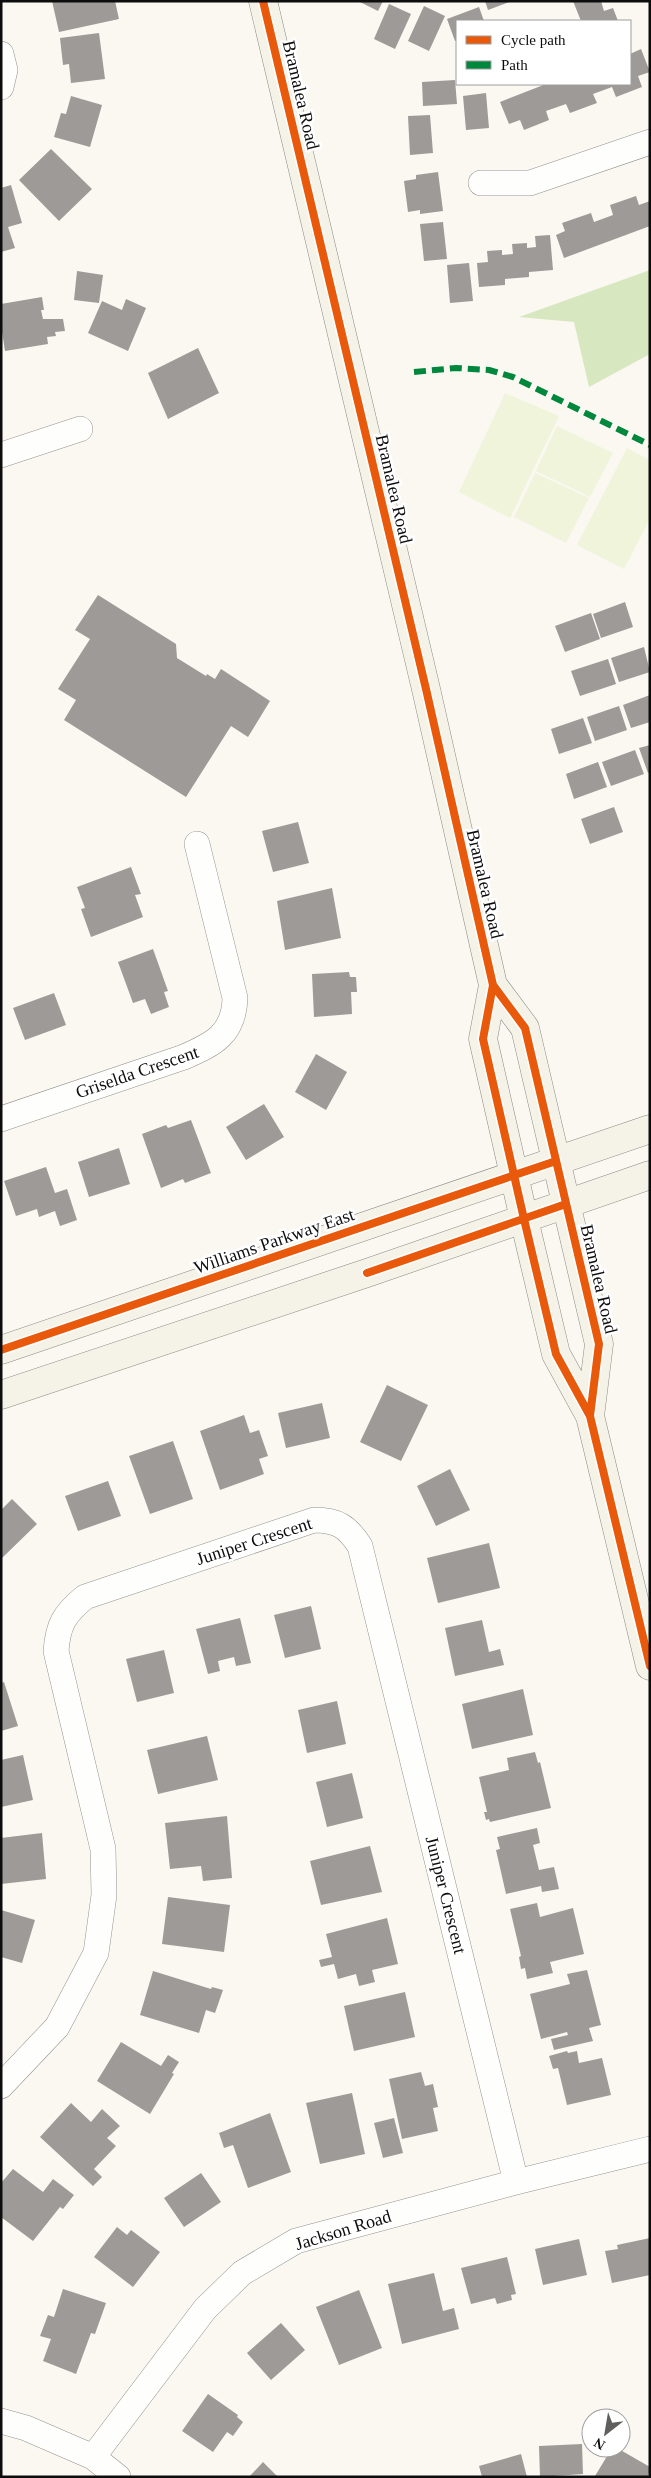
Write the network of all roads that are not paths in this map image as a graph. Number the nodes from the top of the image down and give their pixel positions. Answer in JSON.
{"nodes":[{"id":1,"x":263,"y":1,"type":"edge"},
{"id":2,"x":1,"y":54,"type":"edge"},
{"id":3,"x":1,"y":87,"type":"edge"},
{"id":4,"x":650,"y":142,"type":"edge"},
{"id":5,"x":481,"y":182,"type":"dead end"},
{"id":6,"x":80,"y":429,"type":"dead end"},
{"id":7,"x":1,"y":455,"type":"edge"},
{"id":8,"x":198,"y":844,"type":"dead end"},
{"id":9,"x":493,"y":985,"type":"junction"},
{"id":10,"x":1,"y":1119,"type":"edge"},
{"id":11,"x":650,"y":1129,"type":"edge"},
{"id":12,"x":556,"y":1161,"type":"junction"},
{"id":13,"x":515,"y":1175,"type":"junction"},
{"id":14,"x":650,"y":1175,"type":"edge"},
{"id":15,"x":566,"y":1204,"type":"junction"},
{"id":16,"x":524,"y":1219,"type":"junction"},
{"id":17,"x":1,"y":1350,"type":"edge"},
{"id":18,"x":1,"y":1395,"type":"edge"},
{"id":19,"x":590,"y":1416,"type":"junction"},
{"id":20,"x":650,"y":1666,"type":"edge"},
{"id":21,"x":1,"y":2086,"type":"edge"},
{"id":22,"x":650,"y":2149,"type":"edge"},
{"id":23,"x":516,"y":2182,"type":"junction"},
{"id":24,"x":1,"y":2421,"type":"edge"},
{"id":25,"x":93,"y":2457,"type":"junction"},
{"id":26,"x":118,"y":2477,"type":"edge"}],
"edges":[{"from":1,"to":9,"type":"main road","name":"Bramalea Road"},
{"from":2,"to":3,"type":"street"},
{"from":4,"to":5,"type":"street"},
{"from":6,"to":7,"type":"street"},
{"from":8,"to":10,"type":"street","name":"Griselda Crescent"},
{"from":9,"to":12,"type":"main road","name":"Bramalea Road"},
{"from":9,"to":13,"type":"main road","name":"Bramalea Road"},
{"from":11,"to":12,"type":"main road","name":"Williams Parkway East"},
{"from":12,"to":13,"type":"main road","name":"Williams Parkway East"},
{"from":12,"to":15,"type":"main road","name":"Bramalea Road"},
{"from":13,"to":16,"type":"main road","name":"Bramalea Road"},
{"from":13,"to":17,"type":"main road","name":"Williams Parkway East"},
{"from":14,"to":15,"type":"main road"},
{"from":15,"to":16,"type":"main road"},
{"from":15,"to":19,"type":"main road","name":"Bramalea Road"},
{"from":16,"to":18,"type":"main road"},
{"from":16,"to":19,"type":"main road","name":"Bramalea Road"},
{"from":19,"to":20,"type":"main road","name":"Bramalea Road"},
{"from":21,"to":23,"type":"street","name":"Juniper Crescent"},
{"from":22,"to":23,"type":"street","name":"Jackson Road"},
{"from":23,"to":25,"type":"street","name":"Jackson Road"},
{"from":24,"to":25,"type":"street"},
{"from":25,"to":26,"type":"street"}]}
